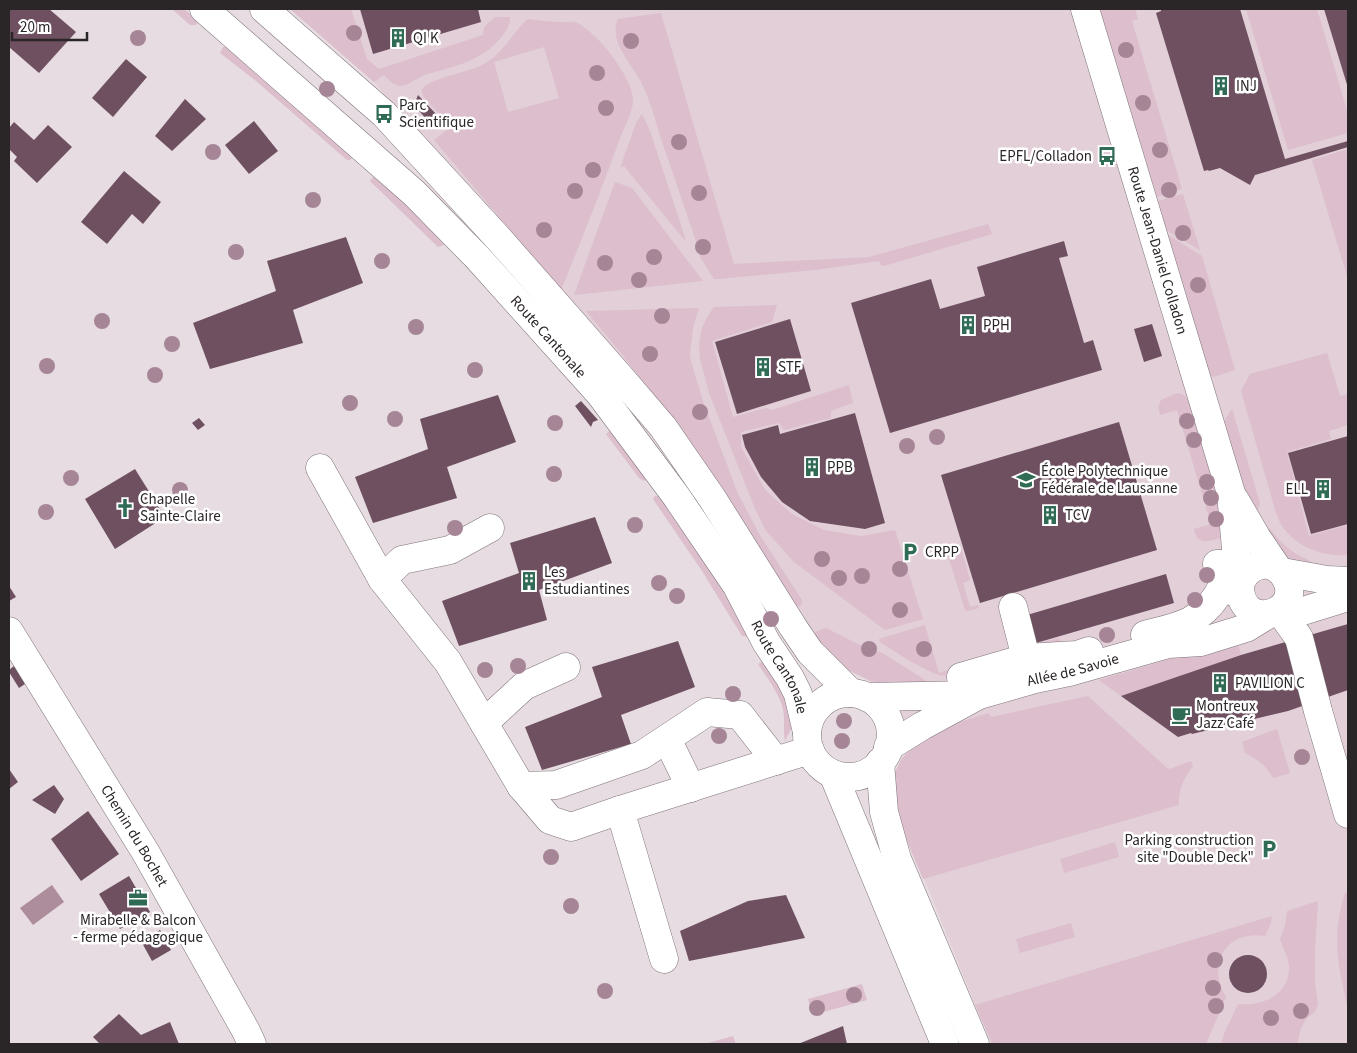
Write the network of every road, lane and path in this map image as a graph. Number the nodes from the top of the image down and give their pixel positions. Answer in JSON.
{"nodes":[{"id":1,"x":204,"y":9,"type":"edge"},
{"id":2,"x":264,"y":9,"type":"edge"},
{"id":3,"x":1085,"y":9,"type":"edge"},
{"id":4,"x":610,"y":386,"type":"junction"},
{"id":5,"x":320,"y":468,"type":"dead end"},
{"id":6,"x":1230,"y":493,"type":"junction"},
{"id":7,"x":490,"y":528,"type":"dead end"},
{"id":8,"x":1217,"y":564,"type":"dead end"},
{"id":9,"x":1280,"y":570,"type":"junction"},
{"id":10,"x":382,"y":579,"type":"junction"},
{"id":11,"x":1348,"y":581,"type":"edge"},
{"id":12,"x":1241,"y":583,"type":"junction"},
{"id":13,"x":1348,"y":597,"type":"edge"},
{"id":14,"x":1013,"y":607,"type":"dead end"},
{"id":15,"x":1274,"y":612,"type":"junction"},
{"id":16,"x":9,"y":631,"type":"edge"},
{"id":17,"x":1168,"y":644,"type":"junction"},
{"id":18,"x":1026,"y":658,"type":"junction"},
{"id":19,"x":566,"y":667,"type":"dead end"},
{"id":20,"x":970,"y":686,"type":"junction"},
{"id":21,"x":858,"y":695,"type":"junction"},
{"id":22,"x":484,"y":723,"type":"junction"},
{"id":23,"x":667,"y":739,"type":"junction"},
{"id":24,"x":808,"y":741,"type":"junction"},
{"id":25,"x":884,"y":755,"type":"junction"},
{"id":26,"x":776,"y":761,"type":"junction"},
{"id":27,"x":834,"y":774,"type":"junction"},
{"id":28,"x":521,"y":786,"type":"junction"},
{"id":29,"x":691,"y":788,"type":"junction"},
{"id":30,"x":620,"y":810,"type":"junction"},
{"id":31,"x":1348,"y":814,"type":"edge"},
{"id":32,"x":664,"y":959,"type":"dead end"},
{"id":33,"x":252,"y":1044,"type":"edge"},
{"id":34,"x":945,"y":1044,"type":"edge"},
{"id":35,"x":974,"y":1044,"type":"edge"}],
"edges":[{"from":1,"to":4,"type":"main road","name":"Route Cantonale"},
{"from":2,"to":4,"type":"main road","name":"Route Cantonale"},
{"from":3,"to":6,"type":"main road","name":"Route Jean-Daniel Colladon"},
{"from":4,"to":21,"type":"main road","name":"Route Cantonale"},
{"from":4,"to":24,"type":"main road","name":"Route Cantonale"},
{"from":5,"to":10,"type":"main road"},
{"from":6,"to":9,"type":"main road","name":"Route Jean-Daniel Colladon"},
{"from":6,"to":12,"type":"main road","name":"Route Jean-Daniel Colladon"},
{"from":7,"to":10,"type":"main road"},
{"from":8,"to":18,"type":"main road"},
{"from":9,"to":11,"type":"main road"},
{"from":9,"to":12,"type":"main road"},
{"from":9,"to":15,"type":"main road"},
{"from":10,"to":22,"type":"main road"},
{"from":12,"to":15,"type":"main road"},
{"from":12,"to":17,"type":"main road","name":"Allée de Savoie"},
{"from":13,"to":15,"type":"main road"},
{"from":14,"to":18,"type":"main road"},
{"from":15,"to":17,"type":"main road","name":"Allée de Savoie"},
{"from":15,"to":31,"type":"main road"},
{"from":16,"to":33,"type":"main road","name":"Chemin du Bochet"},
{"from":17,"to":20,"type":"main road","name":"Allée de Savoie"},
{"from":18,"to":20,"type":"main road"},
{"from":19,"to":22,"type":"main road"},
{"from":20,"to":21,"type":"main road","name":"Allée de Savoie"},
{"from":20,"to":25,"type":"main road","name":"Allée de Savoie"},
{"from":21,"to":24,"type":"main road"},
{"from":21,"to":25,"type":"main road"},
{"from":22,"to":28,"type":"main road"},
{"from":23,"to":26,"type":"main road"},
{"from":23,"to":28,"type":"main road"},
{"from":23,"to":29,"type":"main road"},
{"from":24,"to":26,"type":"main road"},
{"from":24,"to":27,"type":"main road"},
{"from":25,"to":27,"type":"main road"},
{"from":25,"to":35,"type":"main road"},
{"from":26,"to":29,"type":"main road"},
{"from":27,"to":34,"type":"main road"},
{"from":28,"to":30,"type":"main road"},
{"from":29,"to":30,"type":"main road"},
{"from":30,"to":32,"type":"main road"}]}
